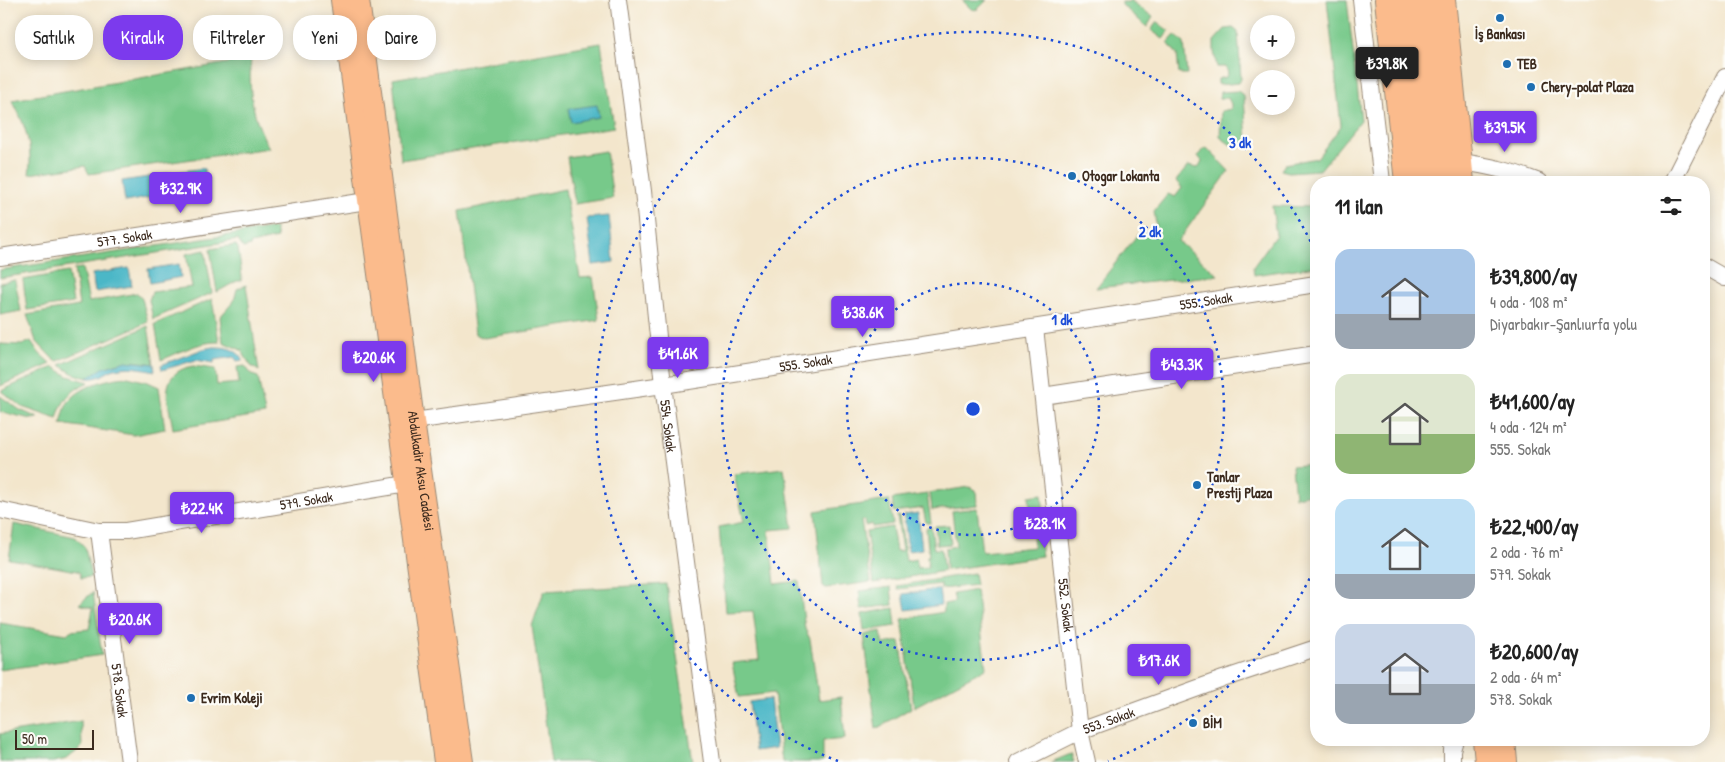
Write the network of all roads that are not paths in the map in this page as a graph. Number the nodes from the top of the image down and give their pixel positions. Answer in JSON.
{"nodes":[{"id":1,"x":341,"y":0,"type":"edge"},
{"id":2,"x":359,"y":0,"type":"edge"},
{"id":3,"x":618,"y":0,"type":"edge"},
{"id":4,"x":1361,"y":0,"type":"edge"},
{"id":5,"x":1386,"y":0,"type":"edge"},
{"id":6,"x":1404,"y":0,"type":"edge"},
{"id":7,"x":1422,"y":0,"type":"edge"},
{"id":8,"x":1444,"y":0,"type":"edge"},
{"id":9,"x":1725,"y":77,"type":"edge"},
{"id":10,"x":1462,"y":172,"type":"edge"},
{"id":11,"x":1381,"y":176,"type":"edge"},
{"id":12,"x":1405,"y":176,"type":"edge"},
{"id":13,"x":1423,"y":176,"type":"edge"},
{"id":14,"x":1440,"y":176,"type":"edge"},
{"id":15,"x":1524,"y":176,"type":"edge"},
{"id":16,"x":1675,"y":176,"type":"edge"},
{"id":17,"x":367,"y":201,"type":"junction"},
{"id":18,"x":0,"y":257,"type":"edge"},
{"id":19,"x":1710,"y":269,"type":"edge"},
{"id":20,"x":1725,"y":278,"type":"edge"},
{"id":21,"x":1310,"y":285,"type":"edge"},
{"id":22,"x":1035,"y":328,"type":"junction"},
{"id":23,"x":1310,"y":355,"type":"edge"},
{"id":24,"x":663,"y":385,"type":"junction"},
{"id":25,"x":1043,"y":396,"type":"junction"},
{"id":26,"x":414,"y":421,"type":"junction"},
{"id":27,"x":406,"y":484,"type":"junction"},
{"id":28,"x":0,"y":510,"type":"edge"},
{"id":29,"x":99,"y":531,"type":"junction"},
{"id":30,"x":1310,"y":650,"type":"edge"},
{"id":31,"x":1080,"y":732,"type":"junction"},
{"id":32,"x":1453,"y":746,"type":"edge"},
{"id":33,"x":1485,"y":746,"type":"edge"},
{"id":34,"x":1505,"y":746,"type":"edge"},
{"id":35,"x":129,"y":762,"type":"edge"},
{"id":36,"x":444,"y":762,"type":"edge"},
{"id":37,"x":463,"y":762,"type":"edge"},
{"id":38,"x":712,"y":762,"type":"edge"},
{"id":39,"x":1018,"y":762,"type":"edge"},
{"id":40,"x":1087,"y":762,"type":"edge"},
{"id":41,"x":1452,"y":762,"type":"edge"},
{"id":42,"x":1486,"y":762,"type":"edge"},
{"id":43,"x":1506,"y":762,"type":"edge"}],
"edges":[{"from":1,"to":17,"type":"main road","name":"Abdulkadir Aksu Caddesi"},
{"from":2,"to":26,"type":"main road","name":"Abdulkadir Aksu Caddesi"},
{"from":3,"to":24,"type":"street","name":"554. Sokak"},
{"from":4,"to":11,"type":"street"},
{"from":5,"to":12,"type":"highway"},
{"from":6,"to":13,"type":"highway"},
{"from":7,"to":14,"type":"highway"},
{"from":8,"to":10,"type":"highway"},
{"from":9,"to":16,"type":"street"},
{"from":10,"to":15,"type":"street"},
{"from":17,"to":18,"type":"street","name":"577. Sokak"},
{"from":17,"to":27,"type":"main road","name":"Abdulkadir Aksu Caddesi"},
{"from":19,"to":20,"type":"street"},
{"from":21,"to":22,"type":"street","name":"555. Sokak"},
{"from":22,"to":24,"type":"street","name":"555. Sokak"},
{"from":22,"to":25,"type":"street","name":"552. Sokak"},
{"from":23,"to":25,"type":"street"},
{"from":24,"to":26,"type":"street","name":"555. Sokak"},
{"from":24,"to":38,"type":"street","name":"554. Sokak"},
{"from":25,"to":31,"type":"street","name":"552. Sokak"},
{"from":26,"to":37,"type":"main road","name":"Abdulkadir Aksu Caddesi"},
{"from":27,"to":29,"type":"street","name":"579. Sokak"},
{"from":27,"to":36,"type":"main road","name":"Abdulkadir Aksu Caddesi"},
{"from":28,"to":29,"type":"street","name":"579. Sokak"},
{"from":29,"to":35,"type":"street","name":"578. Sokak"},
{"from":30,"to":31,"type":"street","name":"553. Sokak"},
{"from":31,"to":39,"type":"street","name":"553. Sokak"},
{"from":31,"to":40,"type":"street","name":"552. Sokak"},
{"from":32,"to":41,"type":"street"},
{"from":33,"to":42,"type":"highway"},
{"from":34,"to":43,"type":"highway"}]}
